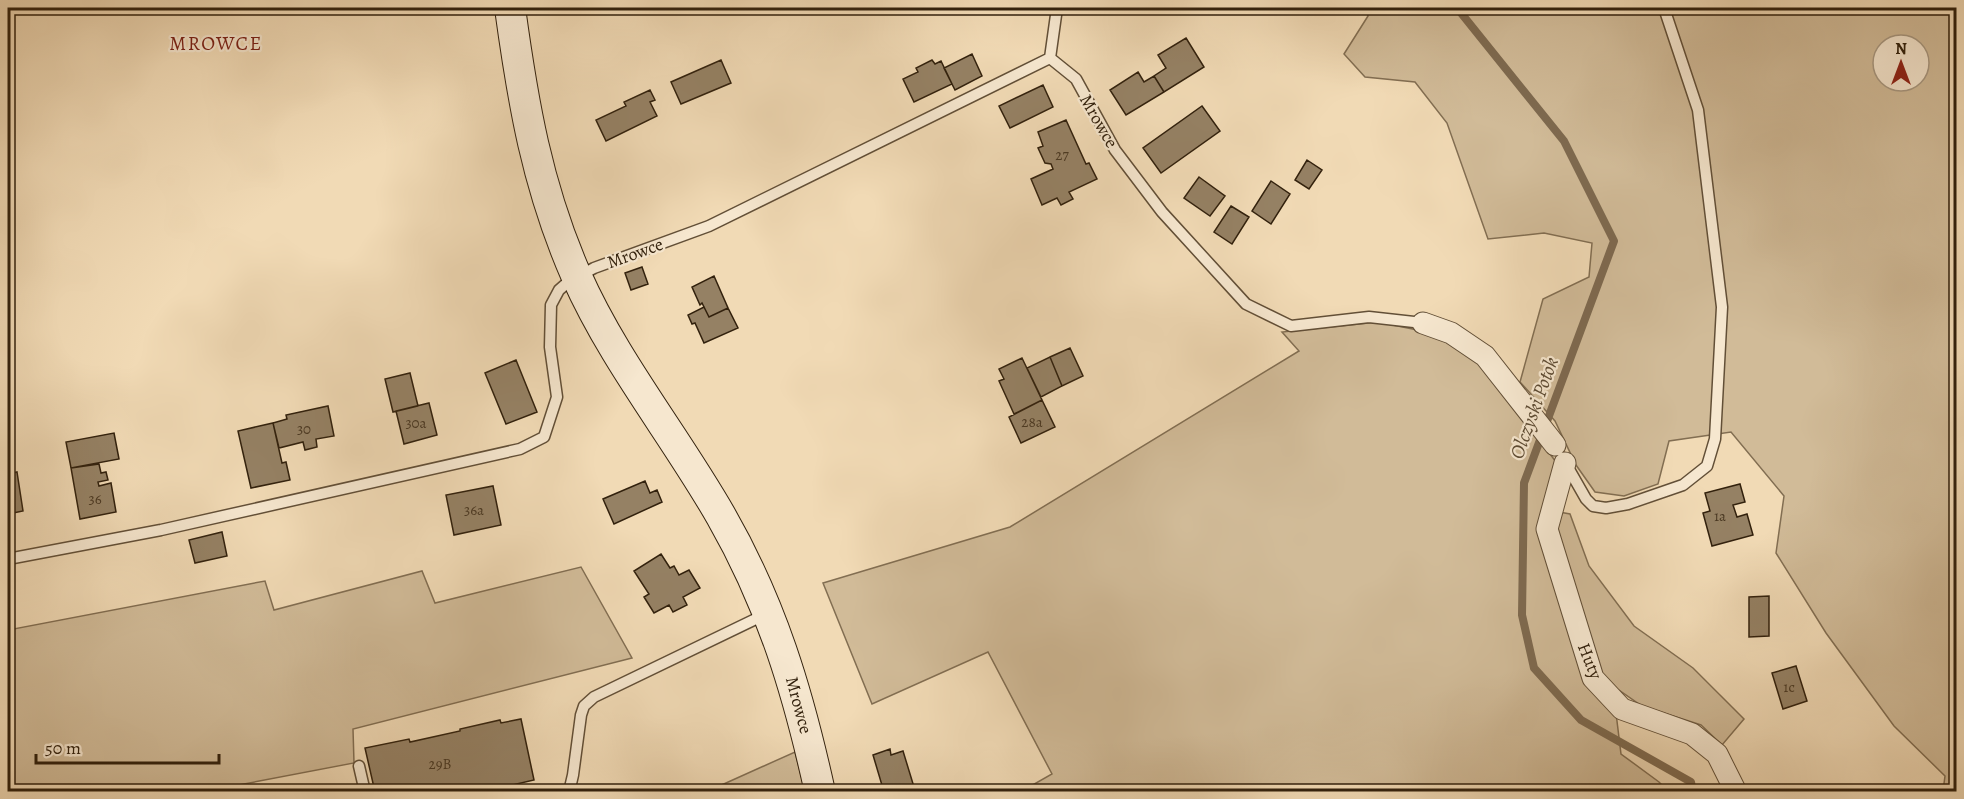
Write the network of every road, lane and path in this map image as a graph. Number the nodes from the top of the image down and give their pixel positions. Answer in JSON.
{"nodes":[{"id":1,"x":510,"y":8,"type":"edge"},
{"id":2,"x":1056,"y":8,"type":"edge"},
{"id":3,"x":1664,"y":8,"type":"edge"},
{"id":4,"x":1050,"y":58,"type":"junction"},
{"id":5,"x":577,"y":277,"type":"junction"},
{"id":6,"x":1423,"y":324,"type":"joint"},
{"id":7,"x":1560,"y":454,"type":"junction"},
{"id":8,"x":8,"y":559,"type":"edge"},
{"id":9,"x":769,"y":613,"type":"junction"},
{"id":10,"x":359,"y":766,"type":"dead end"},
{"id":11,"x":365,"y":792,"type":"edge"},
{"id":12,"x":569,"y":792,"type":"edge"},
{"id":13,"x":820,"y":792,"type":"edge"},
{"id":14,"x":1736,"y":792,"type":"edge"}],
"edges":[{"from":1,"to":5,"type":"street","name":"Mrowce"},
{"from":2,"to":4,"type":"lane"},
{"from":3,"to":7,"type":"lane"},
{"from":4,"to":5,"type":"lane","name":"Mrowce"},
{"from":4,"to":6,"type":"lane","name":"Mrowce"},
{"from":5,"to":8,"type":"lane"},
{"from":5,"to":9,"type":"street","name":"Mrowce"},
{"from":6,"to":7,"type":"street","name":"Mrowce"},
{"from":7,"to":14,"type":"street","name":"Huty"},
{"from":9,"to":12,"type":"lane"},
{"from":9,"to":13,"type":"street","name":"Mrowce"},
{"from":10,"to":11,"type":"lane"}]}
